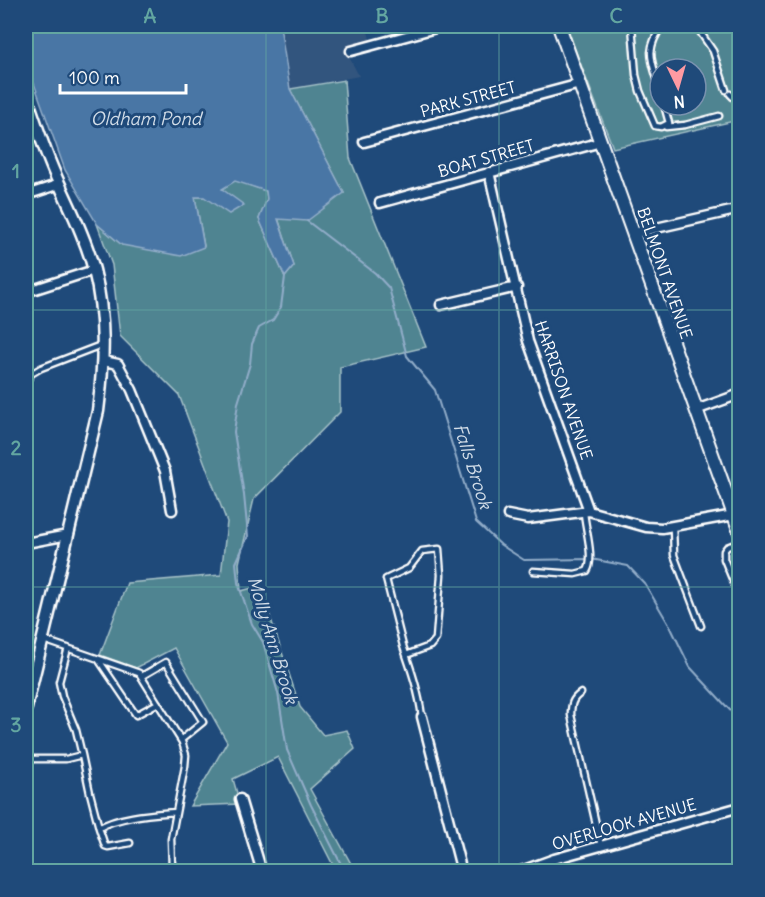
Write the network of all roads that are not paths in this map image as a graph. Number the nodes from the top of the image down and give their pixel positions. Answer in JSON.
{"nodes":[{"id":1,"x":443,"y":26,"type":"edge"},
{"id":2,"x":560,"y":26,"type":"edge"},
{"id":3,"x":632,"y":26,"type":"edge"},
{"id":4,"x":663,"y":26,"type":"edge"},
{"id":5,"x":696,"y":26,"type":"edge"},
{"id":6,"x":351,"y":51,"type":"dead end"},
{"id":7,"x":652,"y":57,"type":"edge"},
{"id":8,"x":580,"y":84,"type":"junction"},
{"id":9,"x":26,"y":94,"type":"edge"},
{"id":10,"x":740,"y":104,"type":"edge"},
{"id":11,"x":719,"y":116,"type":"dead end"},
{"id":12,"x":667,"y":117,"type":"edge"},
{"id":13,"x":661,"y":127,"type":"junction"},
{"id":14,"x":364,"y":142,"type":"dead end"},
{"id":15,"x":601,"y":142,"type":"junction"},
{"id":16,"x":489,"y":172,"type":"junction"},
{"id":17,"x":60,"y":184,"type":"junction"},
{"id":18,"x":26,"y":195,"type":"edge"},
{"id":19,"x":380,"y":203,"type":"dead end"},
{"id":20,"x":740,"y":208,"type":"edge"},
{"id":21,"x":634,"y":233,"type":"junction"},
{"id":22,"x":94,"y":270,"type":"junction"},
{"id":23,"x":517,"y":287,"type":"junction"},
{"id":24,"x":26,"y":291,"type":"edge"},
{"id":25,"x":441,"y":305,"type":"dead end"},
{"id":26,"x":103,"y":344,"type":"junction"},
{"id":27,"x":104,"y":360,"type":"junction"},
{"id":28,"x":26,"y":382,"type":"edge"},
{"id":29,"x":740,"y":394,"type":"edge"},
{"id":30,"x":696,"y":410,"type":"junction"},
{"id":31,"x":172,"y":510,"type":"dead end"},
{"id":32,"x":587,"y":511,"type":"junction"},
{"id":33,"x":508,"y":515,"type":"dead end"},
{"id":34,"x":734,"y":515,"type":"junction"},
{"id":35,"x":673,"y":527,"type":"junction"},
{"id":36,"x":740,"y":532,"type":"edge"},
{"id":37,"x":68,"y":534,"type":"junction"},
{"id":38,"x":740,"y":542,"type":"edge"},
{"id":39,"x":26,"y":543,"type":"edge"},
{"id":40,"x":533,"y":571,"type":"dead end"},
{"id":41,"x":740,"y":598,"type":"edge"},
{"id":42,"x":701,"y":626,"type":"dead end"},
{"id":43,"x":42,"y":639,"type":"junction"},
{"id":44,"x":68,"y":648,"type":"junction"},
{"id":45,"x":406,"y":655,"type":"junction"},
{"id":46,"x":98,"y":658,"type":"junction"},
{"id":47,"x":142,"y":676,"type":"junction"},
{"id":48,"x":580,"y":693,"type":"dead end"},
{"id":49,"x":158,"y":703,"type":"junction"},
{"id":50,"x":26,"y":708,"type":"edge"},
{"id":51,"x":422,"y":717,"type":"joint"},
{"id":52,"x":181,"y":740,"type":"junction"},
{"id":53,"x":82,"y":755,"type":"junction"},
{"id":54,"x":26,"y":759,"type":"edge"},
{"id":55,"x":240,"y":799,"type":"dead end"},
{"id":56,"x":740,"y":807,"type":"edge"},
{"id":57,"x":176,"y":812,"type":"junction"},
{"id":58,"x":99,"y":828,"type":"junction"},
{"id":59,"x":130,"y":843,"type":"dead end"},
{"id":60,"x":601,"y":846,"type":"junction"},
{"id":61,"x":172,"y":869,"type":"edge"},
{"id":62,"x":262,"y":872,"type":"edge"},
{"id":63,"x":462,"y":872,"type":"edge"},
{"id":64,"x":518,"y":872,"type":"edge"}],
"edges":[{"from":1,"to":6,"type":"street"},
{"from":2,"to":8,"type":"main road","name":"BELMONT AVENUE"},
{"from":3,"to":13,"type":"lane"},
{"from":4,"to":7,"type":"lane"},
{"from":5,"to":10,"type":"lane"},
{"from":8,"to":14,"type":"street","name":"PARK STREET"},
{"from":8,"to":15,"type":"main road","name":"BELMONT AVENUE"},
{"from":9,"to":17,"type":"street"},
{"from":11,"to":13,"type":"lane"},
{"from":12,"to":13,"type":"lane"},
{"from":15,"to":16,"type":"street","name":"BOAT STREET"},
{"from":15,"to":21,"type":"main road","name":"BELMONT AVENUE"},
{"from":16,"to":19,"type":"street","name":"BOAT STREET"},
{"from":16,"to":23,"type":"street","name":"HARRISON AVENUE"},
{"from":17,"to":18,"type":"street"},
{"from":17,"to":22,"type":"street"},
{"from":20,"to":21,"type":"street"},
{"from":21,"to":30,"type":"main road","name":"BELMONT AVENUE"},
{"from":22,"to":24,"type":"street"},
{"from":22,"to":26,"type":"street"},
{"from":23,"to":25,"type":"street"},
{"from":23,"to":32,"type":"street","name":"HARRISON AVENUE"},
{"from":26,"to":27,"type":"street"},
{"from":26,"to":28,"type":"lane"},
{"from":27,"to":31,"type":"street"},
{"from":27,"to":37,"type":"street"},
{"from":29,"to":30,"type":"street"},
{"from":30,"to":34,"type":"main road","name":"BELMONT AVENUE"},
{"from":32,"to":33,"type":"street"},
{"from":32,"to":35,"type":"street"},
{"from":32,"to":40,"type":"lane"},
{"from":34,"to":35,"type":"street"},
{"from":34,"to":36,"type":"main road","name":"BELMONT AVENUE"},
{"from":35,"to":42,"type":"lane"},
{"from":37,"to":39,"type":"street"},
{"from":37,"to":43,"type":"street"},
{"from":38,"to":41,"type":"lane"},
{"from":43,"to":44,"type":"lane"},
{"from":43,"to":50,"type":"street"},
{"from":44,"to":46,"type":"lane"},
{"from":44,"to":53,"type":"lane"},
{"from":45,"to":45,"type":"lane"},
{"from":45,"to":51,"type":"lane"},
{"from":46,"to":47,"type":"lane"},
{"from":46,"to":49,"type":"lane"},
{"from":47,"to":49,"type":"lane"},
{"from":47,"to":52,"type":"lane"},
{"from":48,"to":60,"type":"lane"},
{"from":49,"to":52,"type":"lane"},
{"from":51,"to":63,"type":"street"},
{"from":52,"to":57,"type":"lane"},
{"from":53,"to":54,"type":"lane"},
{"from":53,"to":58,"type":"lane"},
{"from":55,"to":62,"type":"street"},
{"from":56,"to":60,"type":"street","name":"OVERLOOK AVENUE"},
{"from":57,"to":58,"type":"lane"},
{"from":57,"to":61,"type":"lane"},
{"from":58,"to":59,"type":"lane"},
{"from":60,"to":64,"type":"street","name":"OVERLOOK AVENUE"}]}
